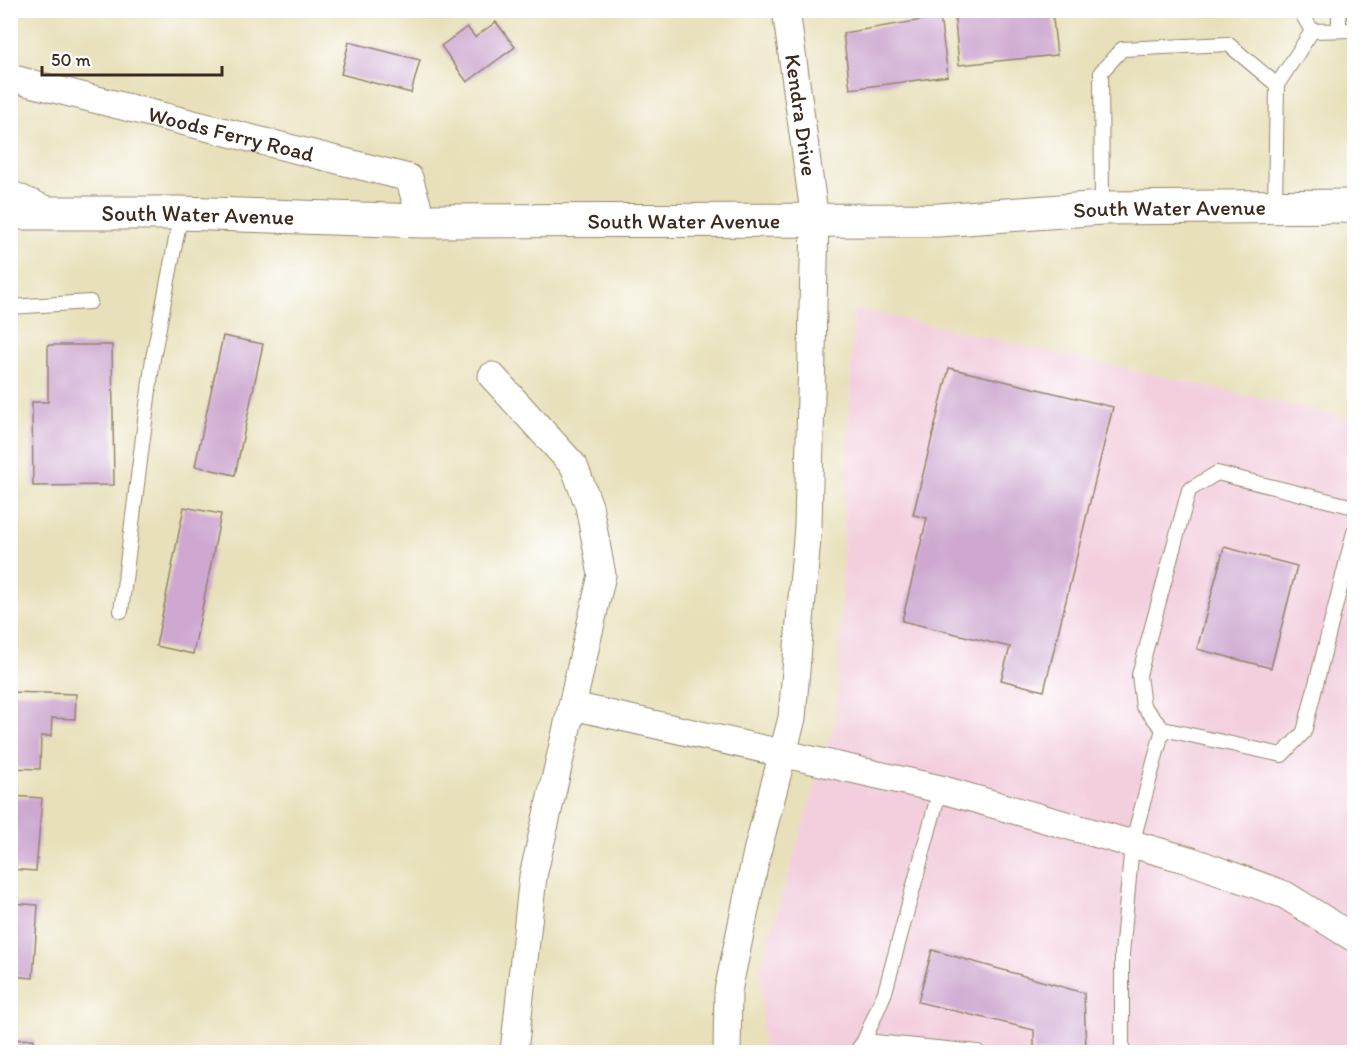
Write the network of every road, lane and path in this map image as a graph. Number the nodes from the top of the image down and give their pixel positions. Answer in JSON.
{"nodes":[{"id":1,"x":786,"y":10,"type":"edge"},
{"id":2,"x":1300,"y":10,"type":"edge"},
{"id":3,"x":1339,"y":10,"type":"edge"},
{"id":4,"x":1339,"y":30,"type":"junction"},
{"id":5,"x":1354,"y":30,"type":"edge"},
{"id":6,"x":1312,"y":31,"type":"junction"},
{"id":7,"x":10,"y":78,"type":"edge"},
{"id":8,"x":1277,"y":85,"type":"junction"},
{"id":9,"x":10,"y":187,"type":"edge"},
{"id":10,"x":1275,"y":206,"type":"junction"},
{"id":11,"x":1354,"y":206,"type":"edge"},
{"id":12,"x":1102,"y":208,"type":"junction"},
{"id":13,"x":10,"y":213,"type":"edge"},
{"id":14,"x":69,"y":213,"type":"junction"},
{"id":15,"x":181,"y":213,"type":"junction"},
{"id":16,"x":815,"y":220,"type":"junction"},
{"id":17,"x":422,"y":221,"type":"junction"},
{"id":18,"x":90,"y":302,"type":"dead end"},
{"id":19,"x":10,"y":308,"type":"edge"},
{"id":20,"x":492,"y":376,"type":"dead end"},
{"id":21,"x":1354,"y":507,"type":"edge"},
{"id":22,"x":1354,"y":532,"type":"edge"},
{"id":23,"x":121,"y":611,"type":"dead end"},
{"id":24,"x":573,"y":706,"type":"junction"},
{"id":25,"x":1163,"y":729,"type":"junction"},
{"id":26,"x":783,"y":754,"type":"junction"},
{"id":27,"x":940,"y":789,"type":"junction"},
{"id":28,"x":1132,"y":844,"type":"junction"},
{"id":29,"x":1354,"y":938,"type":"edge"},
{"id":30,"x":860,"y":1047,"type":"edge"},
{"id":31,"x":514,"y":1053,"type":"edge"},
{"id":32,"x":727,"y":1053,"type":"edge"},
{"id":33,"x":978,"y":1053,"type":"edge"},
{"id":34,"x":1122,"y":1053,"type":"edge"}],
"edges":[{"from":1,"to":16,"type":"street","name":"Kendra Drive"},
{"from":2,"to":6,"type":"lane"},
{"from":3,"to":4,"type":"lane"},
{"from":4,"to":5,"type":"lane"},
{"from":4,"to":6,"type":"lane"},
{"from":6,"to":8,"type":"lane"},
{"from":7,"to":17,"type":"street","name":"Woods Ferry Road"},
{"from":8,"to":10,"type":"lane"},
{"from":8,"to":12,"type":"lane"},
{"from":9,"to":14,"type":"lane"},
{"from":10,"to":11,"type":"main road","name":"South Water Avenue"},
{"from":10,"to":12,"type":"main road","name":"South Water Avenue"},
{"from":12,"to":16,"type":"main road","name":"South Water Avenue"},
{"from":13,"to":14,"type":"main road","name":"South Water Avenue"},
{"from":14,"to":15,"type":"main road","name":"South Water Avenue"},
{"from":15,"to":17,"type":"main road","name":"South Water Avenue"},
{"from":15,"to":23,"type":"lane"},
{"from":16,"to":17,"type":"main road","name":"South Water Avenue"},
{"from":16,"to":26,"type":"street","name":"Kendra Drive"},
{"from":18,"to":19,"type":"lane"},
{"from":20,"to":24,"type":"street"},
{"from":21,"to":25,"type":"lane"},
{"from":22,"to":25,"type":"lane"},
{"from":24,"to":26,"type":"street"},
{"from":24,"to":31,"type":"street"},
{"from":25,"to":28,"type":"lane"},
{"from":26,"to":27,"type":"street"},
{"from":26,"to":32,"type":"street","name":"Kendra Drive"},
{"from":27,"to":28,"type":"street"},
{"from":27,"to":30,"type":"lane"},
{"from":28,"to":29,"type":"street"},
{"from":28,"to":34,"type":"lane"},
{"from":30,"to":33,"type":"lane"}]}
